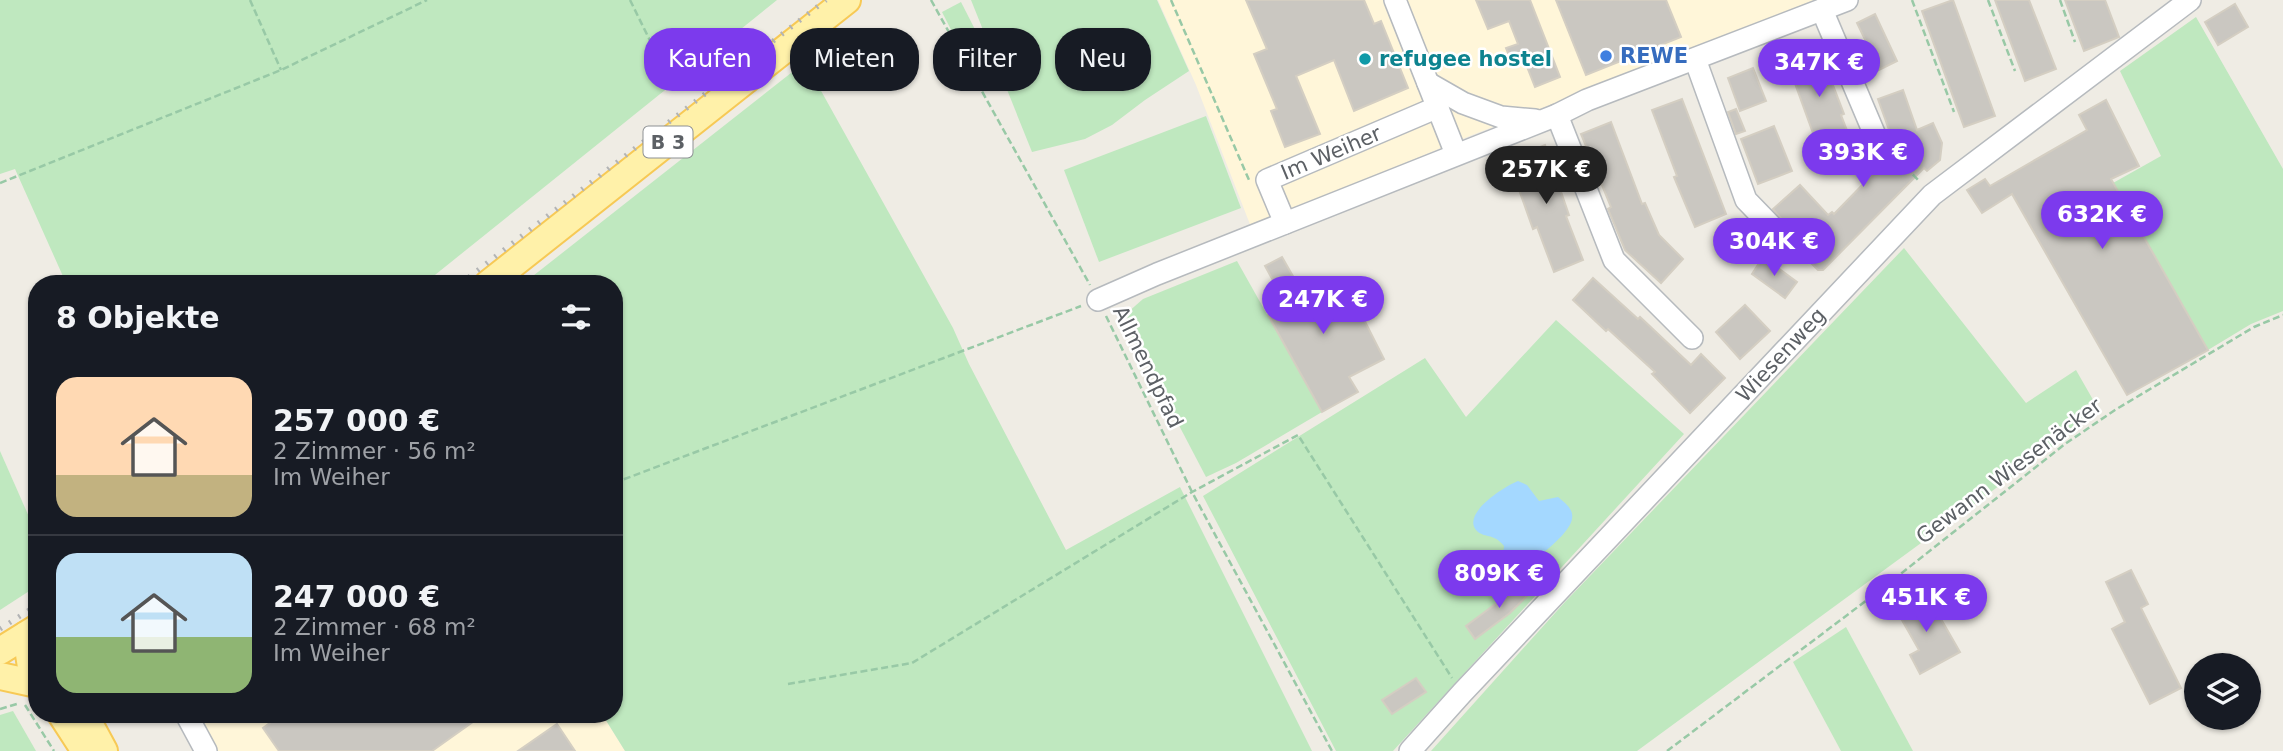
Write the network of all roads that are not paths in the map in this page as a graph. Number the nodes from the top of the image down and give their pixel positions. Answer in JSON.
{"nodes":[{"id":1,"x":847,"y":0,"type":"edge"},
{"id":2,"x":1395,"y":0,"type":"edge"},
{"id":3,"x":2190,"y":0,"type":"edge"},
{"id":4,"x":1835,"y":3,"type":"edge"},
{"id":5,"x":1695,"y":59,"type":"junction"},
{"id":6,"x":1428,"y":83,"type":"junction"},
{"id":7,"x":1438,"y":107,"type":"junction"},
{"id":8,"x":1549,"y":118,"type":"junction"},
{"id":9,"x":1877,"y":140,"type":"road end"},
{"id":10,"x":1456,"y":154,"type":"junction"},
{"id":11,"x":1285,"y":223,"type":"junction"},
{"id":12,"x":1780,"y":235,"type":"dead end"},
{"id":13,"x":499,"y":275,"type":"edge"},
{"id":14,"x":1098,"y":300,"type":"road end"},
{"id":15,"x":1692,"y":338,"type":"dead end"},
{"id":16,"x":28,"y":634,"type":"edge"},
{"id":17,"x":0,"y":651,"type":"edge"},
{"id":18,"x":0,"y":676,"type":"edge"},
{"id":19,"x":28,"y":692,"type":"edge"},
{"id":20,"x":67,"y":723,"type":"edge"},
{"id":21,"x":89,"y":723,"type":"edge"},
{"id":22,"x":191,"y":723,"type":"edge"},
{"id":23,"x":85,"y":751,"type":"edge"},
{"id":24,"x":104,"y":751,"type":"edge"},
{"id":25,"x":206,"y":751,"type":"edge"},
{"id":26,"x":1410,"y":751,"type":"edge"}],
"edges":[{"from":1,"to":13,"type":"main road","number":"B 3"},
{"from":2,"to":6,"type":"street"},
{"from":3,"to":26,"type":"street","name":"Wiesenweg"},
{"from":4,"to":5,"type":"street"},
{"from":4,"to":9,"type":"street"},
{"from":5,"to":8,"type":"street"},
{"from":5,"to":12,"type":"street"},
{"from":6,"to":7,"type":"street"},
{"from":6,"to":8,"type":"street"},
{"from":7,"to":10,"type":"street"},
{"from":7,"to":11,"type":"street","name":"Im Weiher"},
{"from":8,"to":10,"type":"street"},
{"from":8,"to":15,"type":"street"},
{"from":10,"to":11,"type":"street"},
{"from":11,"to":14,"type":"street"},
{"from":16,"to":17,"type":"main road"},
{"from":18,"to":19,"type":"main road"},
{"from":20,"to":23,"type":"main road"},
{"from":21,"to":24,"type":"main road"},
{"from":22,"to":25,"type":"street"}]}
